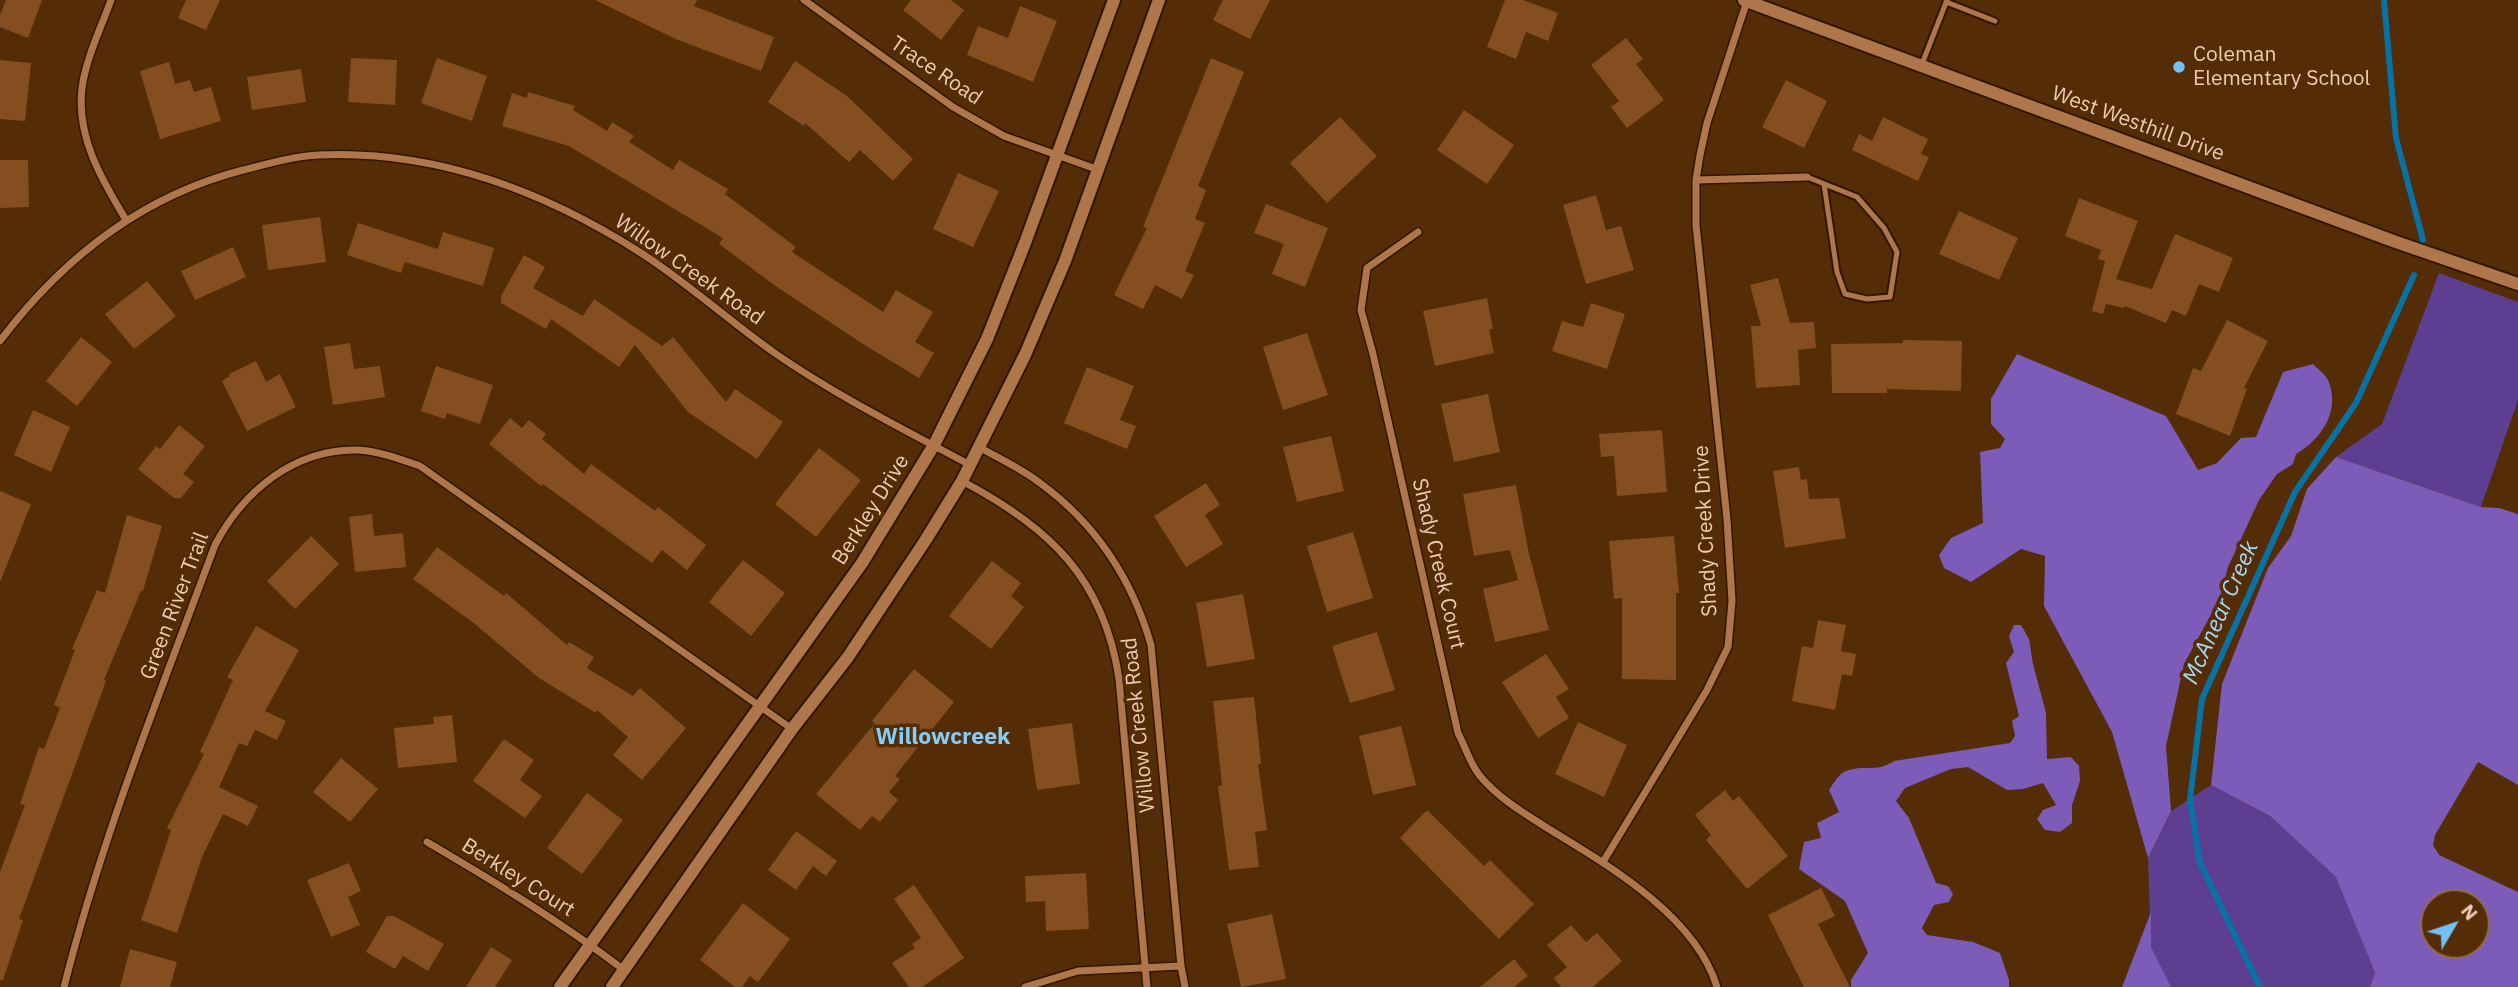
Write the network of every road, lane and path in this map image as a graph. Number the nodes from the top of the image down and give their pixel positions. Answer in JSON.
{"nodes":[{"id":1,"x":111,"y":0,"type":"edge"},
{"id":2,"x":804,"y":0,"type":"edge"},
{"id":3,"x":1114,"y":0,"type":"edge"},
{"id":4,"x":1159,"y":0,"type":"edge"},
{"id":5,"x":1746,"y":1,"type":"edge"},
{"id":6,"x":1947,"y":1,"type":"edge"},
{"id":7,"x":1996,"y":21,"type":"dead end"},
{"id":8,"x":1922,"y":64,"type":"junction"},
{"id":9,"x":1057,"y":156,"type":"junction"},
{"id":10,"x":1096,"y":169,"type":"junction"},
{"id":11,"x":1807,"y":177,"type":"joint"},
{"id":12,"x":1696,"y":180,"type":"junction"},
{"id":13,"x":1824,"y":184,"type":"junction"},
{"id":14,"x":126,"y":220,"type":"junction"},
{"id":15,"x":1418,"y":232,"type":"dead end"},
{"id":16,"x":2518,"y":284,"type":"edge"},
{"id":17,"x":0,"y":341,"type":"edge"},
{"id":18,"x":933,"y":445,"type":"junction"},
{"id":19,"x":979,"y":447,"type":"junction"},
{"id":20,"x":971,"y":465,"type":"junction"},
{"id":21,"x":962,"y":481,"type":"junction"},
{"id":22,"x":759,"y":706,"type":"junction"},
{"id":23,"x":792,"y":729,"type":"junction"},
{"id":24,"x":426,"y":842,"type":"dead end"},
{"id":25,"x":1603,"y":862,"type":"junction"},
{"id":26,"x":590,"y":944,"type":"junction"},
{"id":27,"x":1181,"y":966,"type":"junction"},
{"id":28,"x":1143,"y":968,"type":"junction"},
{"id":29,"x":624,"y":970,"type":"junction"},
{"id":30,"x":64,"y":987,"type":"edge"},
{"id":31,"x":560,"y":987,"type":"edge"},
{"id":32,"x":612,"y":987,"type":"edge"},
{"id":33,"x":1025,"y":987,"type":"edge"},
{"id":34,"x":1147,"y":987,"type":"edge"},
{"id":35,"x":1185,"y":987,"type":"edge"},
{"id":36,"x":1717,"y":987,"type":"edge"}],
"edges":[{"from":1,"to":14,"type":"street"},
{"from":2,"to":9,"type":"street","name":"Trace Road"},
{"from":3,"to":9,"type":"street","name":"Berkley Drive"},
{"from":4,"to":10,"type":"street"},
{"from":5,"to":8,"type":"street","name":"West Westhill Drive"},
{"from":5,"to":12,"type":"street","name":"Shady Creek Drive"},
{"from":6,"to":7,"type":"lane"},
{"from":6,"to":8,"type":"lane"},
{"from":8,"to":16,"type":"street","name":"West Westhill Drive"},
{"from":9,"to":10,"type":"street","name":"Trace Road"},
{"from":9,"to":18,"type":"street","name":"Berkley Drive"},
{"from":10,"to":19,"type":"street"},
{"from":11,"to":12,"type":"street"},
{"from":11,"to":13,"type":"lane"},
{"from":12,"to":25,"type":"street","name":"Shady Creek Drive"},
{"from":13,"to":13,"type":"lane"},
{"from":14,"to":17,"type":"street","name":"Willow Creek Road"},
{"from":14,"to":18,"type":"street","name":"Willow Creek Road"},
{"from":15,"to":25,"type":"street","name":"Shady Creek Court"},
{"from":18,"to":20,"type":"street","name":"Willow Creek Road"},
{"from":18,"to":22,"type":"street","name":"Berkley Drive"},
{"from":19,"to":20,"type":"street"},
{"from":19,"to":27,"type":"street","name":"Willow Creek Road"},
{"from":20,"to":21,"type":"street"},
{"from":21,"to":23,"type":"street"},
{"from":21,"to":28,"type":"street","name":"Willow Creek Road"},
{"from":22,"to":23,"type":"street","name":"Green River Trail"},
{"from":22,"to":26,"type":"street","name":"Berkley Drive"},
{"from":22,"to":30,"type":"street","name":"Green River Trail"},
{"from":23,"to":29,"type":"street"},
{"from":24,"to":26,"type":"street","name":"Berkley Court"},
{"from":25,"to":36,"type":"street"},
{"from":26,"to":29,"type":"street","name":"Berkley Court"},
{"from":26,"to":31,"type":"street","name":"Berkley Drive"},
{"from":27,"to":28,"type":"street"},
{"from":27,"to":35,"type":"street","name":"Willow Creek Road"},
{"from":28,"to":33,"type":"street"},
{"from":28,"to":34,"type":"street","name":"Willow Creek Road"},
{"from":29,"to":32,"type":"street"}]}
